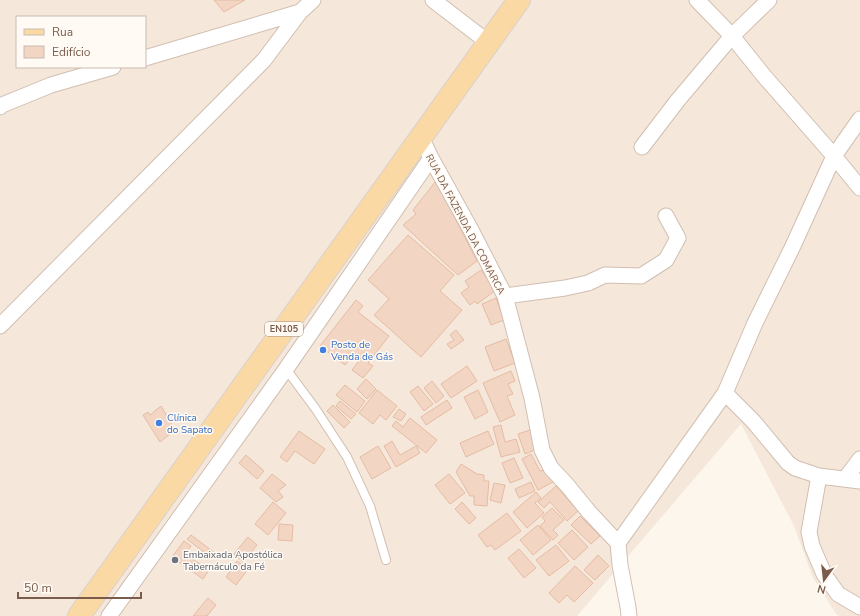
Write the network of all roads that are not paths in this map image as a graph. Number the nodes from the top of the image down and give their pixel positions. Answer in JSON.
{"nodes":[{"id":1,"x":313,"y":0,"type":"edge"},
{"id":2,"x":433,"y":0,"type":"edge"},
{"id":3,"x":519,"y":0,"type":"edge"},
{"id":4,"x":697,"y":0,"type":"edge"},
{"id":5,"x":769,"y":0,"type":"edge"},
{"id":6,"x":300,"y":12,"type":"junction"},
{"id":7,"x":732,"y":36,"type":"junction"},
{"id":8,"x":489,"y":43,"type":"junction"},
{"id":9,"x":146,"y":58,"type":"edge"},
{"id":10,"x":110,"y":68,"type":"edge"},
{"id":11,"x":0,"y":108,"type":"edge"},
{"id":12,"x":860,"y":119,"type":"edge"},
{"id":13,"x":421,"y":137,"type":"junction"},
{"id":14,"x":642,"y":147,"type":"dead end"},
{"id":15,"x":834,"y":156,"type":"junction"},
{"id":16,"x":431,"y":158,"type":"junction"},
{"id":17,"x":860,"y":188,"type":"edge"},
{"id":18,"x":666,"y":216,"type":"dead end"},
{"id":19,"x":326,"y":270,"type":"junction"},
{"id":20,"x":347,"y":289,"type":"junction"},
{"id":21,"x":505,"y":296,"type":"junction"},
{"id":22,"x":0,"y":326,"type":"edge"},
{"id":23,"x":277,"y":338,"type":"junction"},
{"id":24,"x":295,"y":354,"type":"junction"},
{"id":25,"x":286,"y":369,"type":"junction"},
{"id":26,"x":725,"y":393,"type":"junction"},
{"id":27,"x":860,"y":459,"type":"edge"},
{"id":28,"x":819,"y":476,"type":"junction"},
{"id":29,"x":853,"y":480,"type":"edge"},
{"id":30,"x":618,"y":543,"type":"junction"},
{"id":31,"x":386,"y":560,"type":"dead end"},
{"id":32,"x":860,"y":607,"type":"edge"},
{"id":33,"x":79,"y":616,"type":"edge"},
{"id":34,"x":109,"y":616,"type":"edge"},
{"id":35,"x":629,"y":616,"type":"edge"}],
"edges":[{"from":1,"to":6,"type":"street"},
{"from":2,"to":8,"type":"street"},
{"from":3,"to":8,"type":"main road","number":"EN105"},
{"from":4,"to":7,"type":"street"},
{"from":5,"to":7,"type":"street"},
{"from":6,"to":9,"type":"street"},
{"from":6,"to":22,"type":"street"},
{"from":7,"to":14,"type":"street"},
{"from":7,"to":15,"type":"street"},
{"from":8,"to":13,"type":"main road","number":"EN105"},
{"from":10,"to":11,"type":"street"},
{"from":12,"to":15,"type":"street"},
{"from":13,"to":16,"type":"street","name":"RUA DA FAZENDA DA COMARCA"},
{"from":13,"to":19,"type":"main road","number":"EN105"},
{"from":15,"to":17,"type":"street"},
{"from":15,"to":26,"type":"street"},
{"from":16,"to":20,"type":"street"},
{"from":16,"to":21,"type":"street","name":"RUA DA FAZENDA DA COMARCA"},
{"from":18,"to":21,"type":"street"},
{"from":19,"to":20,"type":"street"},
{"from":19,"to":23,"type":"main road","number":"EN105"},
{"from":20,"to":24,"type":"street"},
{"from":21,"to":30,"type":"street","name":"RUA DA FAZENDA DA COMARCA"},
{"from":23,"to":24,"type":"street"},
{"from":23,"to":33,"type":"main road","number":"EN105"},
{"from":24,"to":25,"type":"street"},
{"from":25,"to":31,"type":"lane"},
{"from":25,"to":34,"type":"street"},
{"from":26,"to":28,"type":"street"},
{"from":26,"to":30,"type":"street"},
{"from":27,"to":29,"type":"street"},
{"from":28,"to":29,"type":"street"},
{"from":28,"to":32,"type":"street"},
{"from":30,"to":35,"type":"street"}]}
